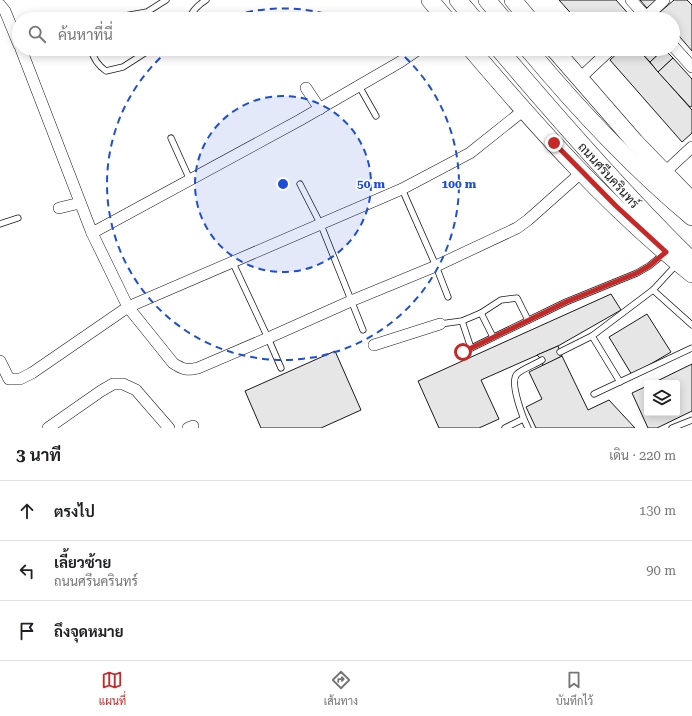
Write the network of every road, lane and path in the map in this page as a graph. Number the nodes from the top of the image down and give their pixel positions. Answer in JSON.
{"nodes":[{"id":1,"x":166,"y":0,"type":"edge"},
{"id":2,"x":206,"y":0,"type":"edge"},
{"id":3,"x":430,"y":0,"type":"edge"},
{"id":4,"x":458,"y":0,"type":"edge"},
{"id":5,"x":487,"y":0,"type":"edge"},
{"id":6,"x":513,"y":0,"type":"edge"},
{"id":7,"x":631,"y":0,"type":"edge"},
{"id":8,"x":664,"y":0,"type":"edge"},
{"id":9,"x":0,"y":5,"type":"edge"},
{"id":10,"x":147,"y":12,"type":"edge"},
{"id":11,"x":193,"y":12,"type":"edge"},
{"id":12,"x":440,"y":12,"type":"edge"},
{"id":13,"x":468,"y":12,"type":"edge"},
{"id":14,"x":496,"y":12,"type":"edge"},
{"id":15,"x":523,"y":12,"type":"edge"},
{"id":16,"x":641,"y":12,"type":"edge"},
{"id":17,"x":652,"y":12,"type":"edge"},
{"id":18,"x":12,"y":28,"type":"edge"},
{"id":19,"x":680,"y":54,"type":"edge"},
{"id":20,"x":24,"y":56,"type":"edge"},
{"id":21,"x":93,"y":56,"type":"edge"},
{"id":22,"x":141,"y":56,"type":"edge"},
{"id":23,"x":408,"y":56,"type":"edge"},
{"id":24,"x":477,"y":56,"type":"edge"},
{"id":25,"x":505,"y":56,"type":"edge"},
{"id":26,"x":534,"y":56,"type":"edge"},
{"id":27,"x":560,"y":56,"type":"edge"},
{"id":28,"x":604,"y":56,"type":"edge"},
{"id":29,"x":692,"y":67,"type":"edge"},
{"id":30,"x":579,"y":78,"type":"junction"},
{"id":31,"x":359,"y":86,"type":"junction"},
{"id":32,"x":306,"y":88,"type":"dead end"},
{"id":33,"x":320,"y":109,"type":"junction"},
{"id":34,"x":524,"y":110,"type":"junction"},
{"id":35,"x":376,"y":116,"type":"dead end"},
{"id":36,"x":171,"y":138,"type":"dead end"},
{"id":37,"x":692,"y":147,"type":"edge"},
{"id":38,"x":582,"y":172,"type":"junction"},
{"id":39,"x":664,"y":173,"type":"junction"},
{"id":40,"x":191,"y":180,"type":"junction"},
{"id":41,"x":300,"y":184,"type":"dead end"},
{"id":42,"x":402,"y":189,"type":"junction"},
{"id":43,"x":692,"y":201,"type":"edge"},
{"id":44,"x":80,"y":203,"type":"junction"},
{"id":45,"x":59,"y":208,"type":"dead end"},
{"id":46,"x":692,"y":217,"type":"edge"},
{"id":47,"x":18,"y":218,"type":"dead end"},
{"id":48,"x":0,"y":224,"type":"edge"},
{"id":49,"x":321,"y":225,"type":"junction"},
{"id":50,"x":92,"y":233,"type":"junction"},
{"id":51,"x":679,"y":258,"type":"edge"},
{"id":52,"x":232,"y":261,"type":"junction"},
{"id":53,"x":436,"y":266,"type":"junction"},
{"id":54,"x":692,"y":274,"type":"edge"},
{"id":55,"x":653,"y":290,"type":"junction"},
{"id":56,"x":448,"y":297,"type":"dead end"},
{"id":57,"x":351,"y":301,"type":"junction"},
{"id":58,"x":128,"y":307,"type":"junction"},
{"id":59,"x":481,"y":313,"type":"junction"},
{"id":60,"x":528,"y":320,"type":"junction"},
{"id":61,"x":462,"y":321,"type":"junction"},
{"id":62,"x":440,"y":324,"type":"joint"},
{"id":63,"x":692,"y":325,"type":"edge"},
{"id":64,"x":363,"y":330,"type":"dead end"},
{"id":65,"x":592,"y":336,"type":"junction"},
{"id":66,"x":493,"y":337,"type":"junction"},
{"id":67,"x":268,"y":338,"type":"junction"},
{"id":68,"x":374,"y":345,"type":"dead end"},
{"id":69,"x":471,"y":348,"type":"junction"},
{"id":70,"x":692,"y":348,"type":"edge"},
{"id":71,"x":463,"y":352,"type":"dead end"},
{"id":72,"x":560,"y":352,"type":"dead end"},
{"id":73,"x":542,"y":360,"type":"dead end"},
{"id":74,"x":0,"y":361,"type":"edge"},
{"id":75,"x":281,"y":368,"type":"dead end"},
{"id":76,"x":620,"y":382,"type":"junction"},
{"id":77,"x":594,"y":394,"type":"dead end"},
{"id":78,"x":524,"y":419,"type":"junction"},
{"id":79,"x":692,"y":420,"type":"edge"},
{"id":80,"x":48,"y":428,"type":"edge"},
{"id":81,"x":169,"y":428,"type":"edge"},
{"id":82,"x":505,"y":428,"type":"edge"},
{"id":83,"x":528,"y":428,"type":"edge"},
{"id":84,"x":672,"y":428,"type":"edge"}],
"edges":[{"from":1,"to":10,"type":"lane"},
{"from":2,"to":11,"type":"lane"},
{"from":3,"to":12,"type":"main road"},
{"from":4,"to":13,"type":"main road"},
{"from":5,"to":14,"type":"main road"},
{"from":6,"to":15,"type":"main road"},
{"from":7,"to":16,"type":"street"},
{"from":8,"to":17,"type":"street"},
{"from":9,"to":18,"type":"street"},
{"from":19,"to":29,"type":"street"},
{"from":20,"to":44,"type":"street"},
{"from":21,"to":22,"type":"lane"},
{"from":23,"to":31,"type":"street"},
{"from":24,"to":34,"type":"main road","name":"ถนนศรีนครินทร์"},
{"from":25,"to":51,"type":"main road","name":"ถนนศรีนครินทร์"},
{"from":26,"to":46,"type":"main road","name":"ถนนศรีนครินทร์"},
{"from":27,"to":30,"type":"main road"},
{"from":28,"to":30,"type":"street"},
{"from":30,"to":39,"type":"main road"},
{"from":31,"to":33,"type":"street"},
{"from":31,"to":35,"type":"lane"},
{"from":32,"to":33,"type":"street"},
{"from":33,"to":40,"type":"street"},
{"from":34,"to":38,"type":"main road","name":"ถนนศรีนครินทร์"},
{"from":34,"to":42,"type":"street"},
{"from":36,"to":40,"type":"lane"},
{"from":37,"to":39,"type":"street"},
{"from":38,"to":51,"type":"main road","name":"ถนนศรีนครินทร์"},
{"from":38,"to":53,"type":"street"},
{"from":39,"to":43,"type":"main road"},
{"from":40,"to":50,"type":"street"},
{"from":41,"to":49,"type":"lane"},
{"from":42,"to":49,"type":"street"},
{"from":42,"to":53,"type":"lane"},
{"from":44,"to":45,"type":"street"},
{"from":44,"to":50,"type":"street"},
{"from":47,"to":48,"type":"lane"},
{"from":49,"to":52,"type":"street"},
{"from":49,"to":57,"type":"lane"},
{"from":50,"to":58,"type":"street"},
{"from":51,"to":54,"type":"main road","name":"ถนนศรีนครินทร์"},
{"from":51,"to":55,"type":"lane"},
{"from":51,"to":60,"type":"lane"},
{"from":52,"to":58,"type":"street"},
{"from":52,"to":67,"type":"lane"},
{"from":53,"to":56,"type":"lane"},
{"from":53,"to":57,"type":"street"},
{"from":55,"to":63,"type":"lane"},
{"from":55,"to":65,"type":"lane"},
{"from":57,"to":64,"type":"lane"},
{"from":57,"to":67,"type":"street"},
{"from":58,"to":67,"type":"street"},
{"from":58,"to":74,"type":"street"},
{"from":59,"to":60,"type":"lane"},
{"from":59,"to":61,"type":"lane"},
{"from":59,"to":66,"type":"lane"},
{"from":60,"to":66,"type":"lane"},
{"from":61,"to":62,"type":"lane"},
{"from":61,"to":69,"type":"lane"},
{"from":62,"to":68,"type":"street"},
{"from":65,"to":72,"type":"lane"},
{"from":65,"to":76,"type":"lane"},
{"from":66,"to":69,"type":"lane"},
{"from":67,"to":75,"type":"lane"},
{"from":69,"to":71,"type":"lane"},
{"from":70,"to":76,"type":"lane"},
{"from":73,"to":78,"type":"lane"},
{"from":76,"to":77,"type":"lane"},
{"from":78,"to":82,"type":"lane"},
{"from":78,"to":83,"type":"lane"},
{"from":79,"to":84,"type":"lane"},
{"from":80,"to":81,"type":"street"}]}
